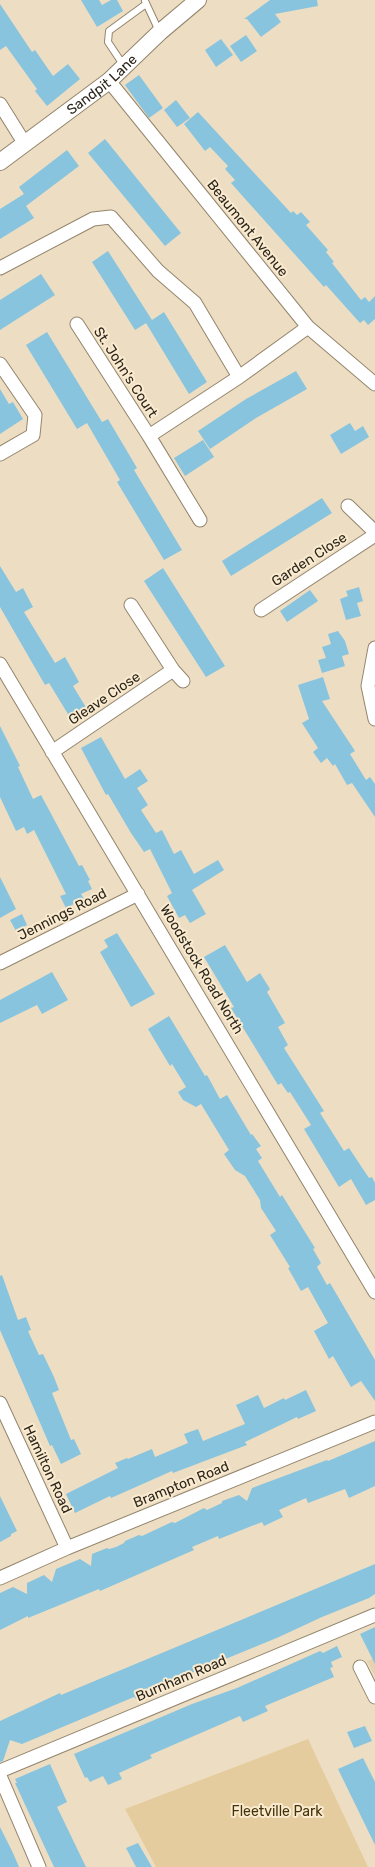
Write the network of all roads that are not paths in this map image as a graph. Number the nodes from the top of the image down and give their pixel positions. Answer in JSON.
{"nodes":[{"id":1,"x":198,"y":0,"type":"edge"},
{"id":2,"x":145,"y":2,"type":"edge"},
{"id":3,"x":160,"y":32,"type":"junction"},
{"id":4,"x":124,"y":67,"type":"junction"},
{"id":5,"x":109,"y":81,"type":"junction"},
{"id":6,"x":0,"y":104,"type":"edge"},
{"id":7,"x":25,"y":144,"type":"junction"},
{"id":8,"x":0,"y":162,"type":"edge"},
{"id":9,"x":0,"y":268,"type":"edge"},
{"id":10,"x":77,"y":324,"type":"dead end"},
{"id":11,"x":308,"y":328,"type":"junction"},
{"id":12,"x":0,"y":364,"type":"edge"},
{"id":13,"x":239,"y":377,"type":"junction"},
{"id":14,"x":375,"y":384,"type":"edge"},
{"id":15,"x":149,"y":436,"type":"junction"},
{"id":16,"x":0,"y":454,"type":"edge"},
{"id":17,"x":348,"y":506,"type":"dead end"},
{"id":18,"x":200,"y":520,"type":"dead end"},
{"id":19,"x":375,"y":532,"type":"edge"},
{"id":20,"x":375,"y":535,"type":"edge"},
{"id":21,"x":131,"y":605,"type":"dead end"},
{"id":22,"x":261,"y":610,"type":"dead end"},
{"id":23,"x":375,"y":648,"type":"edge"},
{"id":24,"x":0,"y":664,"type":"edge"},
{"id":25,"x":173,"y":670,"type":"junction"},
{"id":26,"x":183,"y":680,"type":"dead end"},
{"id":27,"x":375,"y":718,"type":"edge"},
{"id":28,"x":52,"y":752,"type":"junction"},
{"id":29,"x":138,"y":894,"type":"junction"},
{"id":30,"x":0,"y":963,"type":"edge"},
{"id":31,"x":375,"y":1292,"type":"edge"},
{"id":32,"x":0,"y":1403,"type":"edge"},
{"id":33,"x":375,"y":1422,"type":"edge"},
{"id":34,"x":67,"y":1548,"type":"junction"},
{"id":35,"x":0,"y":1578,"type":"edge"},
{"id":36,"x":375,"y":1615,"type":"edge"},
{"id":37,"x":360,"y":1667,"type":"dead end"},
{"id":38,"x":375,"y":1696,"type":"edge"},
{"id":39,"x":0,"y":1771,"type":"edge"},
{"id":40,"x":0,"y":1776,"type":"edge"},
{"id":41,"x":39,"y":1867,"type":"edge"}],
"edges":[{"from":1,"to":3,"type":"street","name":"Sandpit Lane"},
{"from":2,"to":3,"type":"lane"},
{"from":2,"to":4,"type":"lane"},
{"from":3,"to":4,"type":"street","name":"Sandpit Lane"},
{"from":4,"to":5,"type":"street","name":"Sandpit Lane"},
{"from":5,"to":7,"type":"street","name":"Sandpit Lane"},
{"from":5,"to":11,"type":"street","name":"Beaumont Avenue"},
{"from":6,"to":7,"type":"street"},
{"from":7,"to":8,"type":"street","name":"Sandpit Lane"},
{"from":9,"to":13,"type":"street"},
{"from":10,"to":15,"type":"street","name":"St. John's Court"},
{"from":11,"to":13,"type":"street","name":"St. John's Court"},
{"from":11,"to":14,"type":"street","name":"Beaumont Avenue"},
{"from":12,"to":16,"type":"street"},
{"from":13,"to":15,"type":"street","name":"St. John's Court"},
{"from":15,"to":18,"type":"street","name":"St. John's Court"},
{"from":17,"to":19,"type":"street"},
{"from":20,"to":22,"type":"street","name":"Garden Close"},
{"from":21,"to":25,"type":"street"},
{"from":23,"to":27,"type":"street"},
{"from":24,"to":28,"type":"street","name":"Woodstock Road North"},
{"from":25,"to":26,"type":"street"},
{"from":25,"to":28,"type":"street","name":"Gleave Close"},
{"from":28,"to":29,"type":"street","name":"Woodstock Road North"},
{"from":29,"to":30,"type":"street","name":"Jennings Road"},
{"from":29,"to":31,"type":"street","name":"Woodstock Road North"},
{"from":32,"to":34,"type":"street","name":"Hamilton Road"},
{"from":33,"to":34,"type":"street","name":"Brampton Road"},
{"from":34,"to":35,"type":"street","name":"Brampton Road"},
{"from":36,"to":39,"type":"street","name":"Burnham Road"},
{"from":37,"to":38,"type":"street"},
{"from":40,"to":41,"type":"street"}]}
